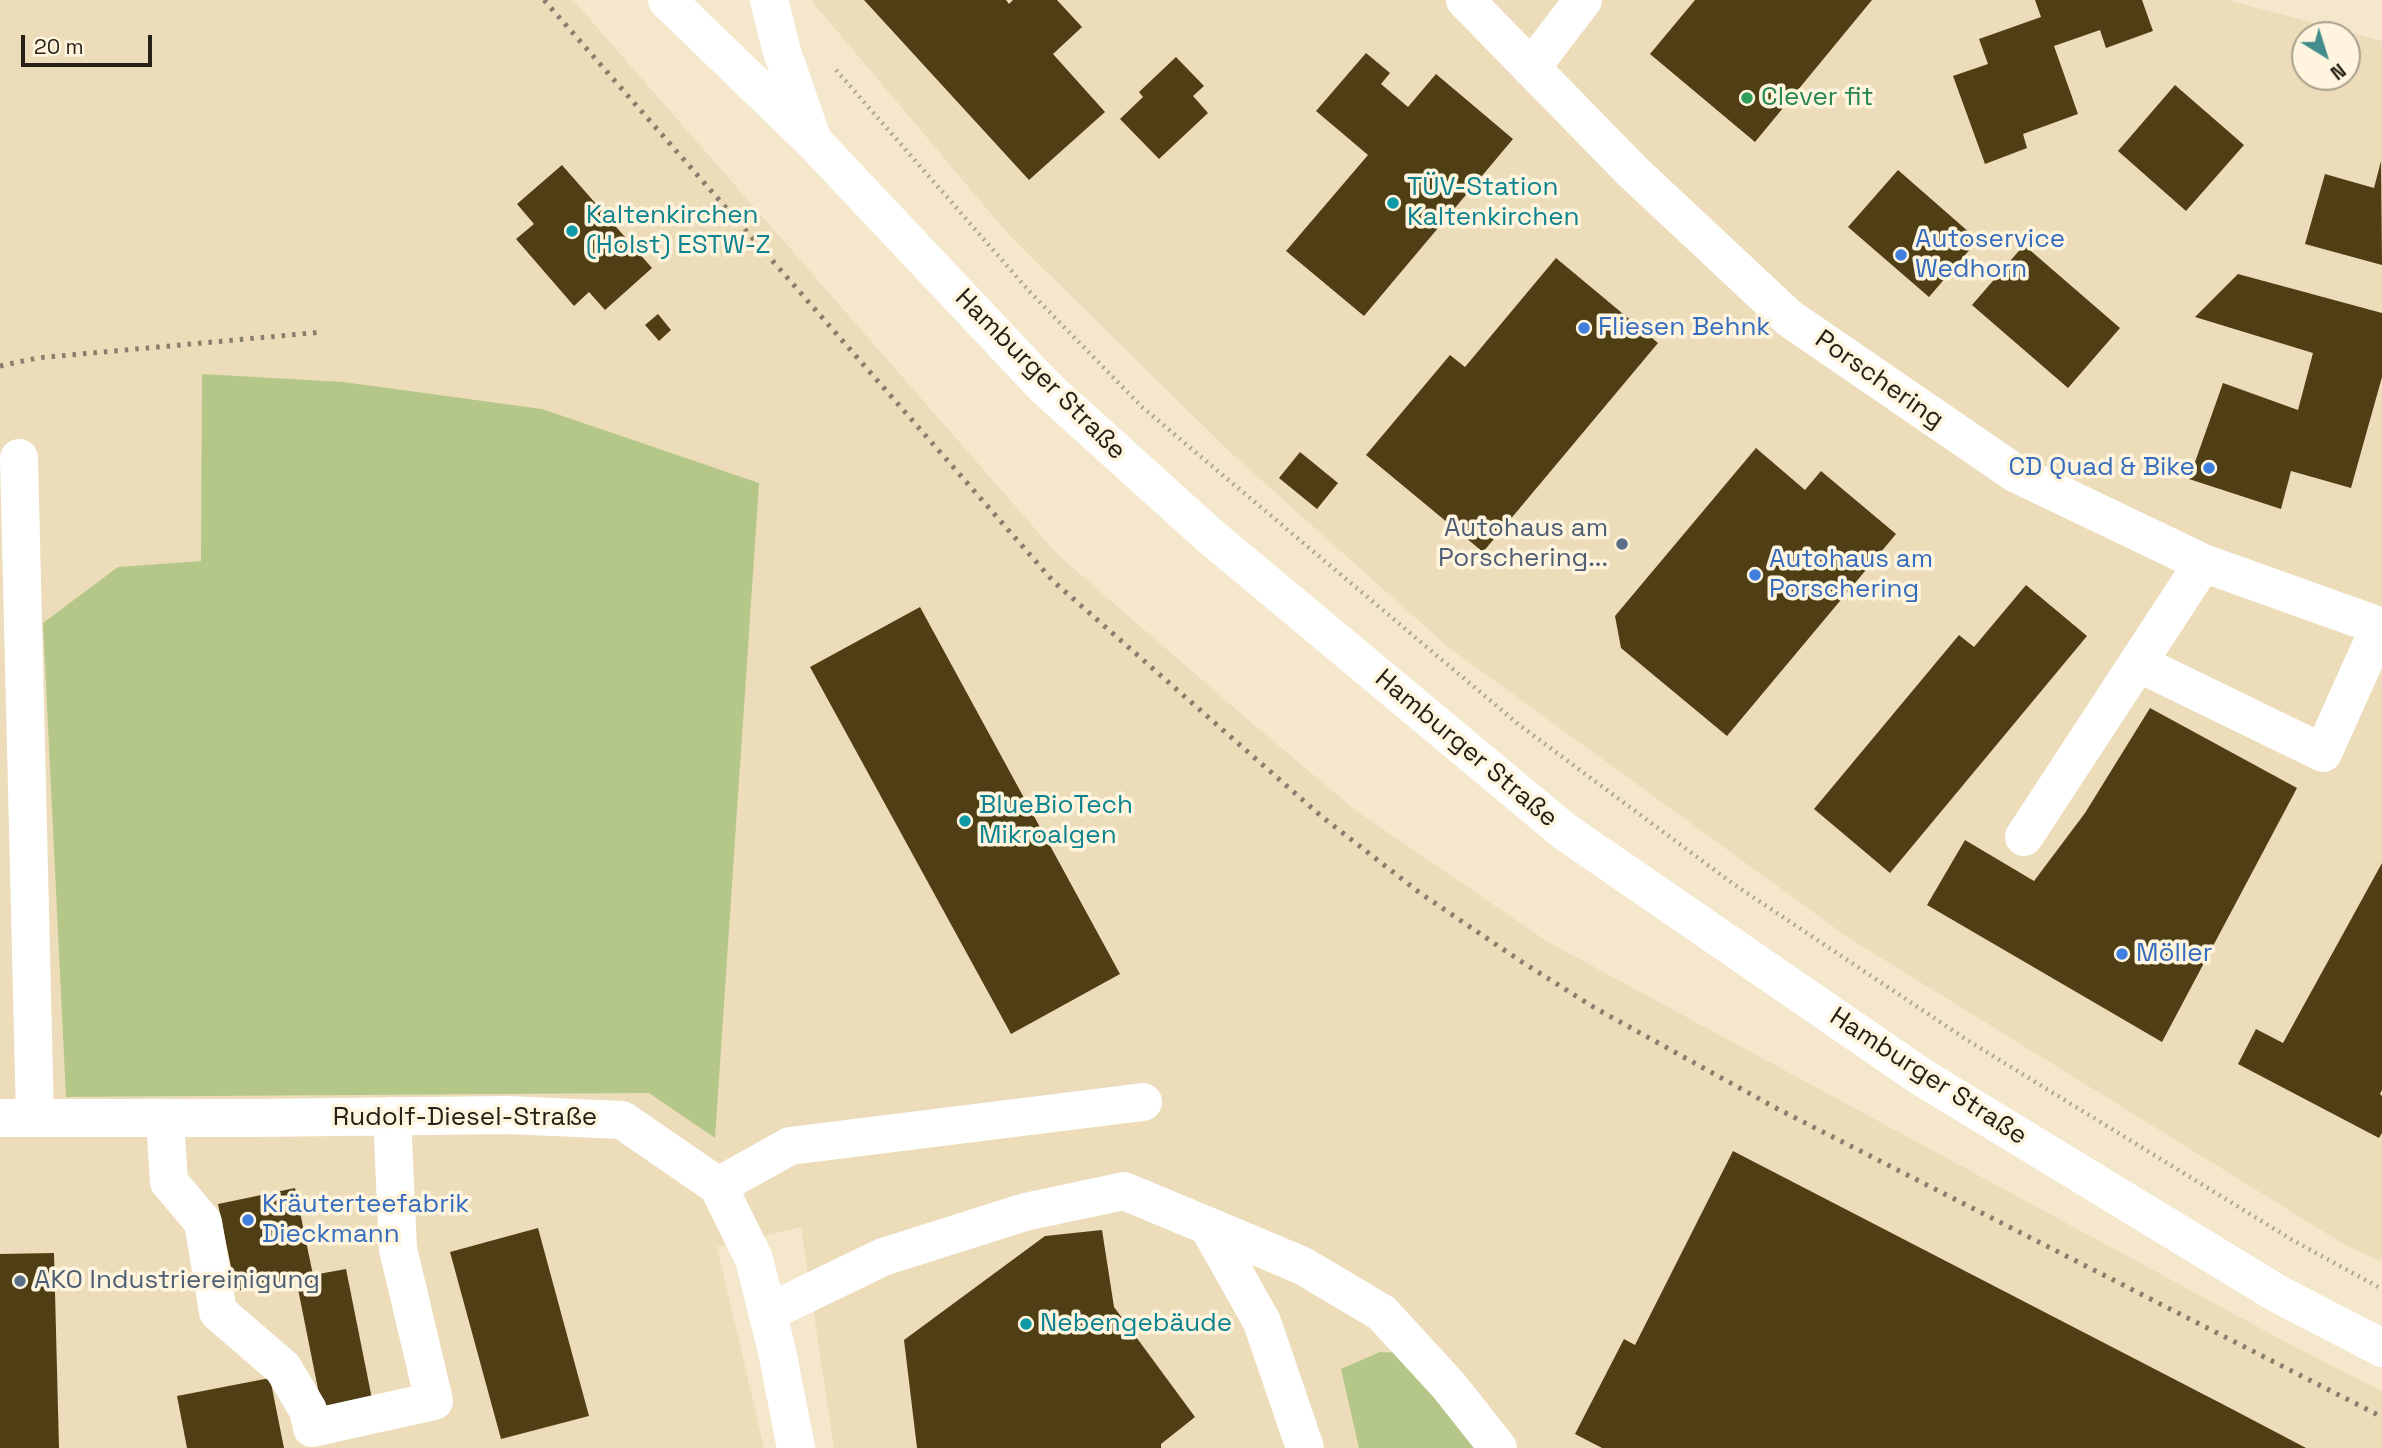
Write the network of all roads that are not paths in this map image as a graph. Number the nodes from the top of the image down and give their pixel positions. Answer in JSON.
{"nodes":[{"id":1,"x":769,"y":0,"type":"edge"},
{"id":2,"x":1465,"y":0,"type":"edge"},
{"id":3,"x":1583,"y":0,"type":"edge"},
{"id":4,"x":672,"y":2,"type":"edge"},
{"id":5,"x":1531,"y":68,"type":"junction"},
{"id":6,"x":813,"y":141,"type":"junction"},
{"id":7,"x":19,"y":458,"type":"dead end"},
{"id":8,"x":2203,"y":563,"type":"junction"},
{"id":9,"x":2381,"y":627,"type":"edge"},
{"id":10,"x":2138,"y":663,"type":"junction"},
{"id":11,"x":2024,"y":836,"type":"dead end"},
{"id":12,"x":1143,"y":1102,"type":"dead end"},
{"id":13,"x":392,"y":1116,"type":"junction"},
{"id":14,"x":18,"y":1118,"type":"edge"},
{"id":15,"x":165,"y":1118,"type":"junction"},
{"id":16,"x":718,"y":1186,"type":"junction"},
{"id":17,"x":1208,"y":1226,"type":"junction"},
{"id":18,"x":767,"y":1313,"type":"junction"},
{"id":19,"x":2382,"y":1348,"type":"edge"},
{"id":20,"x":796,"y":1448,"type":"edge"},
{"id":21,"x":1305,"y":1448,"type":"edge"},
{"id":22,"x":1498,"y":1448,"type":"edge"}],
"edges":[{"from":1,"to":6,"type":"street"},
{"from":2,"to":5,"type":"street","name":"Porschering"},
{"from":3,"to":5,"type":"street"},
{"from":4,"to":6,"type":"street","name":"Hamburger Straße"},
{"from":5,"to":8,"type":"street","name":"Porschering"},
{"from":6,"to":19,"type":"street","name":"Hamburger Straße"},
{"from":7,"to":14,"type":"street"},
{"from":8,"to":9,"type":"street","name":"Porschering"},
{"from":8,"to":10,"type":"street"},
{"from":9,"to":10,"type":"street"},
{"from":10,"to":11,"type":"street"},
{"from":12,"to":16,"type":"street"},
{"from":13,"to":15,"type":"street","name":"Rudolf-Diesel-Straße"},
{"from":13,"to":15,"type":"street"},
{"from":13,"to":16,"type":"street","name":"Rudolf-Diesel-Straße"},
{"from":14,"to":15,"type":"street","name":"Rudolf-Diesel-Straße"},
{"from":16,"to":18,"type":"street","name":"Rudolf-Diesel-Straße"},
{"from":17,"to":18,"type":"street"},
{"from":17,"to":21,"type":"street"},
{"from":17,"to":22,"type":"street"},
{"from":18,"to":20,"type":"street","name":"Rudolf-Diesel-Straße"}]}
